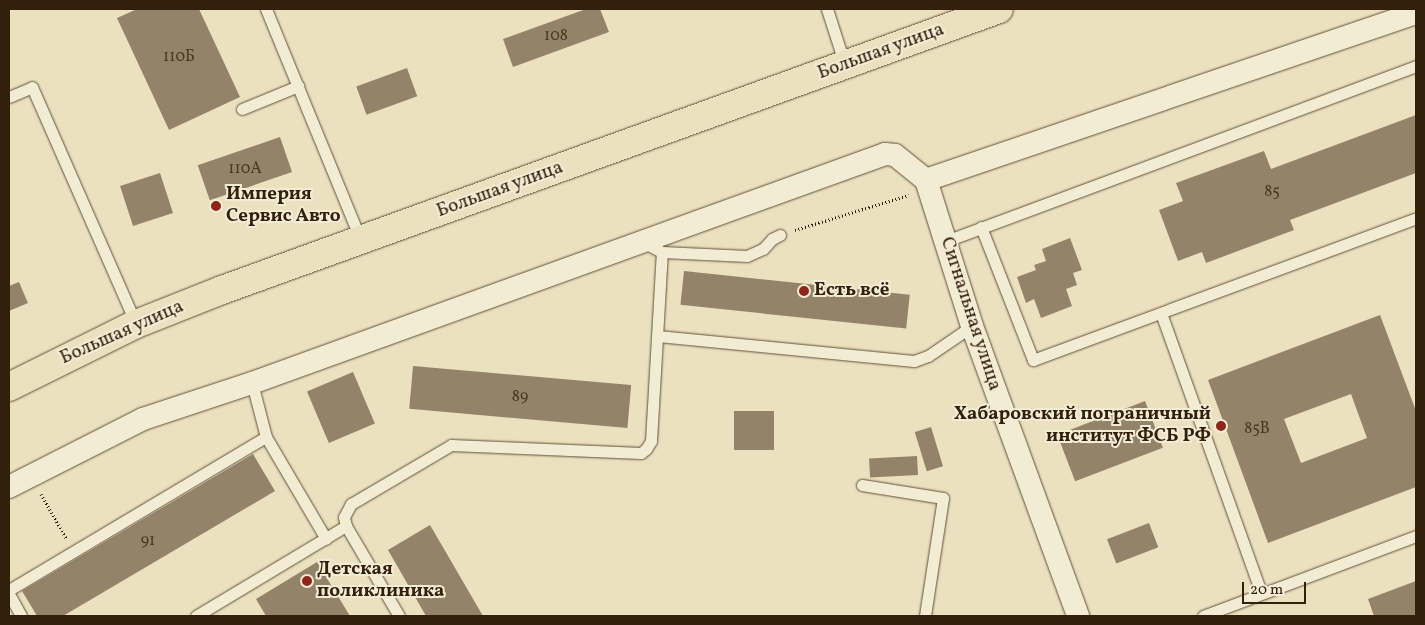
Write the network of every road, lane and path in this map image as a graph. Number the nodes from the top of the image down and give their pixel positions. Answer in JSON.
{"nodes":[{"id":1,"x":266,"y":9,"type":"edge"},
{"id":2,"x":827,"y":9,"type":"edge"},
{"id":3,"x":999,"y":9,"type":"edge"},
{"id":4,"x":1416,"y":13,"type":"edge"},
{"id":5,"x":845,"y":65,"type":"junction"},
{"id":6,"x":1416,"y":66,"type":"edge"},
{"id":7,"x":298,"y":86,"type":"junction"},
{"id":8,"x":9,"y":97,"type":"edge"},
{"id":9,"x":242,"y":109,"type":"dead end"},
{"id":10,"x":928,"y":184,"type":"junction"},
{"id":11,"x":1416,"y":218,"type":"edge"},
{"id":12,"x":981,"y":227,"type":"junction"},
{"id":13,"x":780,"y":234,"type":"joint"},
{"id":14,"x":361,"y":241,"type":"junction"},
{"id":15,"x":946,"y":241,"type":"junction"},
{"id":16,"x":653,"y":247,"type":"junction"},
{"id":17,"x":1161,"y":313,"type":"junction"},
{"id":18,"x":136,"y":324,"type":"junction"},
{"id":19,"x":972,"y":326,"type":"junction"},
{"id":20,"x":658,"y":336,"type":"junction"},
{"id":21,"x":252,"y":383,"type":"junction"},
{"id":22,"x":9,"y":387,"type":"edge"},
{"id":23,"x":266,"y":437,"type":"junction"},
{"id":24,"x":30,"y":476,"type":"junction"},
{"id":25,"x":862,"y":484,"type":"dead end"},
{"id":26,"x":9,"y":487,"type":"edge"},
{"id":27,"x":346,"y":526,"type":"junction"},
{"id":28,"x":1416,"y":536,"type":"edge"},
{"id":29,"x":326,"y":539,"type":"junction"},
{"id":30,"x":74,"y":551,"type":"junction"},
{"id":31,"x":9,"y":590,"type":"edge"},
{"id":32,"x":1261,"y":593,"type":"junction"},
{"id":33,"x":9,"y":594,"type":"edge"},
{"id":34,"x":21,"y":616,"type":"edge"},
{"id":35,"x":196,"y":616,"type":"edge"},
{"id":36,"x":399,"y":616,"type":"edge"},
{"id":37,"x":925,"y":616,"type":"edge"},
{"id":38,"x":1078,"y":616,"type":"edge"},
{"id":39,"x":1203,"y":616,"type":"edge"}],
"edges":[{"from":1,"to":7,"type":"lane"},
{"from":2,"to":5,"type":"lane"},
{"from":3,"to":5,"type":"highway","name":"Большая улица"},
{"from":4,"to":10,"type":"street"},
{"from":5,"to":14,"type":"highway","name":"Большая улица"},
{"from":6,"to":12,"type":"lane"},
{"from":7,"to":9,"type":"lane"},
{"from":7,"to":14,"type":"lane"},
{"from":8,"to":18,"type":"lane"},
{"from":10,"to":13,"type":"path"},
{"from":10,"to":15,"type":"street","name":"Сигнальная улица"},
{"from":10,"to":16,"type":"street"},
{"from":11,"to":17,"type":"lane"},
{"from":12,"to":15,"type":"lane"},
{"from":12,"to":17,"type":"lane"},
{"from":13,"to":16,"type":"lane"},
{"from":14,"to":18,"type":"highway","name":"Большая улица"},
{"from":15,"to":19,"type":"street","name":"Сигнальная улица"},
{"from":16,"to":20,"type":"lane"},
{"from":16,"to":21,"type":"street"},
{"from":17,"to":32,"type":"lane"},
{"from":18,"to":22,"type":"highway","name":"Большая улица"},
{"from":19,"to":20,"type":"lane"},
{"from":19,"to":38,"type":"street","name":"Сигнальная улица"},
{"from":20,"to":27,"type":"lane"},
{"from":21,"to":23,"type":"lane"},
{"from":21,"to":24,"type":"street"},
{"from":23,"to":29,"type":"lane"},
{"from":23,"to":30,"type":"lane"},
{"from":24,"to":26,"type":"street"},
{"from":24,"to":30,"type":"path"},
{"from":25,"to":37,"type":"lane"},
{"from":27,"to":29,"type":"lane"},
{"from":27,"to":36,"type":"lane"},
{"from":28,"to":32,"type":"lane"},
{"from":29,"to":35,"type":"lane"},
{"from":30,"to":31,"type":"lane"},
{"from":32,"to":39,"type":"lane"},
{"from":33,"to":34,"type":"lane"}]}
